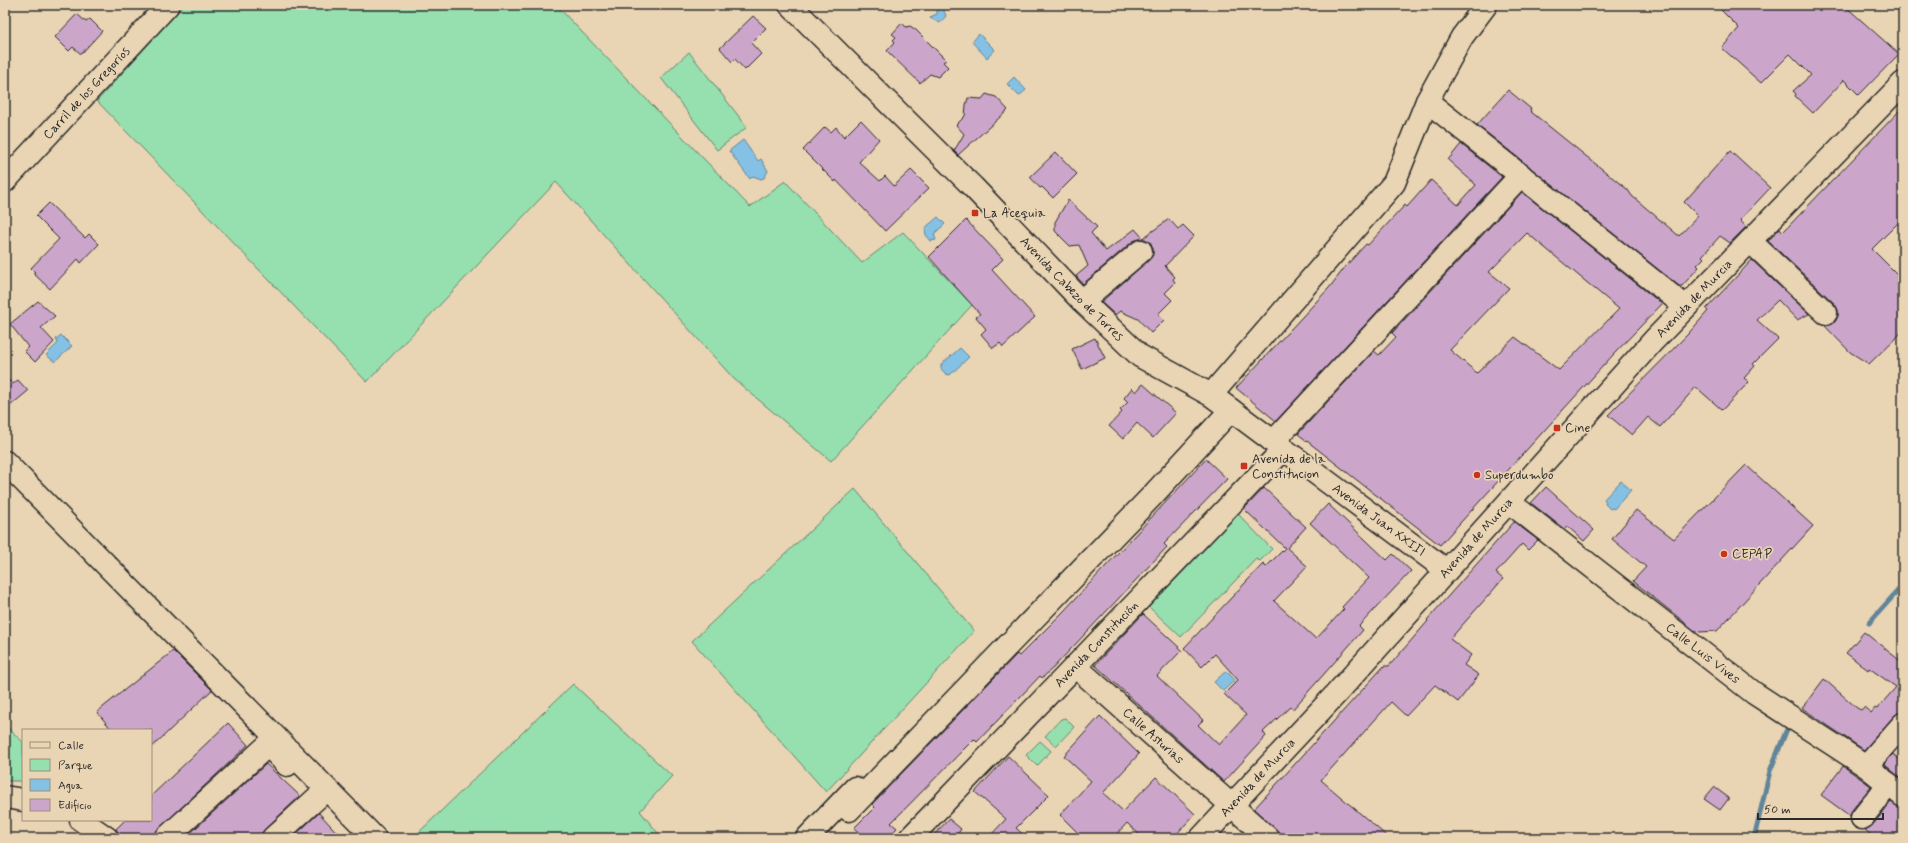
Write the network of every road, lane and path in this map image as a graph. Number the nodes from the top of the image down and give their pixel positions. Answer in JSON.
{"nodes":[{"id":1,"x":168,"y":5,"type":"edge"},
{"id":2,"x":790,"y":5,"type":"edge"},
{"id":3,"x":1486,"y":5,"type":"edge"},
{"id":4,"x":1903,"y":83,"type":"edge"},
{"id":5,"x":1427,"y":101,"type":"junction"},
{"id":6,"x":1521,"y":175,"type":"junction"},
{"id":7,"x":5,"y":181,"type":"edge"},
{"id":8,"x":1750,"y":241,"type":"junction"},
{"id":9,"x":1140,"y":251,"type":"dead end"},
{"id":10,"x":1082,"y":302,"type":"junction"},
{"id":11,"x":1686,"y":307,"type":"junction"},
{"id":12,"x":1826,"y":313,"type":"dead end"},
{"id":13,"x":1211,"y":395,"type":"junction"},
{"id":14,"x":1231,"y":410,"type":"junction"},
{"id":15,"x":1278,"y":446,"type":"junction"},
{"id":16,"x":5,"y":462,"type":"edge"},
{"id":17,"x":1509,"y":502,"type":"junction"},
{"id":18,"x":1096,"y":535,"type":"dead end"},
{"id":19,"x":1446,"y":570,"type":"junction"},
{"id":20,"x":1075,"y":666,"type":"junction"},
{"id":21,"x":1903,"y":724,"type":"edge"},
{"id":22,"x":1866,"y":766,"type":"junction"},
{"id":23,"x":1896,"y":790,"type":"edge"},
{"id":24,"x":5,"y":797,"type":"edge"},
{"id":25,"x":318,"y":797,"type":"junction"},
{"id":26,"x":22,"y":800,"type":"edge"},
{"id":27,"x":1231,"y":806,"type":"junction"},
{"id":28,"x":849,"y":810,"type":"dead end"},
{"id":29,"x":1862,"y":818,"type":"dead end"},
{"id":30,"x":82,"y":827,"type":"edge"},
{"id":31,"x":364,"y":836,"type":"edge"},
{"id":32,"x":107,"y":838,"type":"edge"},
{"id":33,"x":166,"y":838,"type":"edge"},
{"id":34,"x":273,"y":838,"type":"edge"},
{"id":35,"x":807,"y":838,"type":"edge"},
{"id":36,"x":910,"y":838,"type":"edge"},
{"id":37,"x":1200,"y":838,"type":"edge"},
{"id":38,"x":1268,"y":838,"type":"edge"}],
"edges":[{"from":1,"to":7,"type":"street","name":"Carril de los Gregorios"},
{"from":2,"to":10,"type":"street","name":"Avenida Cabezo de Torres"},
{"from":3,"to":5,"type":"street"},
{"from":4,"to":8,"type":"street","name":"Avenida de Murcia"},
{"from":5,"to":6,"type":"street"},
{"from":5,"to":13,"type":"street"},
{"from":6,"to":11,"type":"street"},
{"from":6,"to":15,"type":"street","name":"Avenida Constitución"},
{"from":8,"to":11,"type":"street","name":"Avenida de Murcia"},
{"from":8,"to":12,"type":"street"},
{"from":9,"to":10,"type":"street"},
{"from":10,"to":13,"type":"street","name":"Avenida Cabezo de Torres"},
{"from":11,"to":17,"type":"street","name":"Avenida de Murcia"},
{"from":13,"to":14,"type":"street","name":"Avenida Cabezo de Torres"},
{"from":14,"to":15,"type":"street","name":"Avenida Cabezo de Torres"},
{"from":14,"to":28,"type":"street"},
{"from":15,"to":19,"type":"street","name":"Avenida Juan XXIII"},
{"from":15,"to":20,"type":"street","name":"Avenida Constitución"},
{"from":16,"to":31,"type":"street"},
{"from":17,"to":19,"type":"street","name":"Avenida de Murcia"},
{"from":17,"to":22,"type":"street","name":"Calle Luis Vives"},
{"from":18,"to":35,"type":"street"},
{"from":19,"to":27,"type":"street","name":"Avenida de Murcia"},
{"from":20,"to":27,"type":"street","name":"Calle Asturias"},
{"from":20,"to":36,"type":"street","name":"Avenida Constitución"},
{"from":21,"to":22,"type":"street"},
{"from":22,"to":23,"type":"street","name":"Calle Luis Vives"},
{"from":23,"to":29,"type":"street"},
{"from":24,"to":26,"type":"street"},
{"from":25,"to":31,"type":"street"},
{"from":25,"to":33,"type":"street"},
{"from":25,"to":34,"type":"street"},
{"from":27,"to":37,"type":"street","name":"Avenida de Murcia"},
{"from":27,"to":38,"type":"street","name":"Calle Asturias"},
{"from":30,"to":32,"type":"street"}]}
